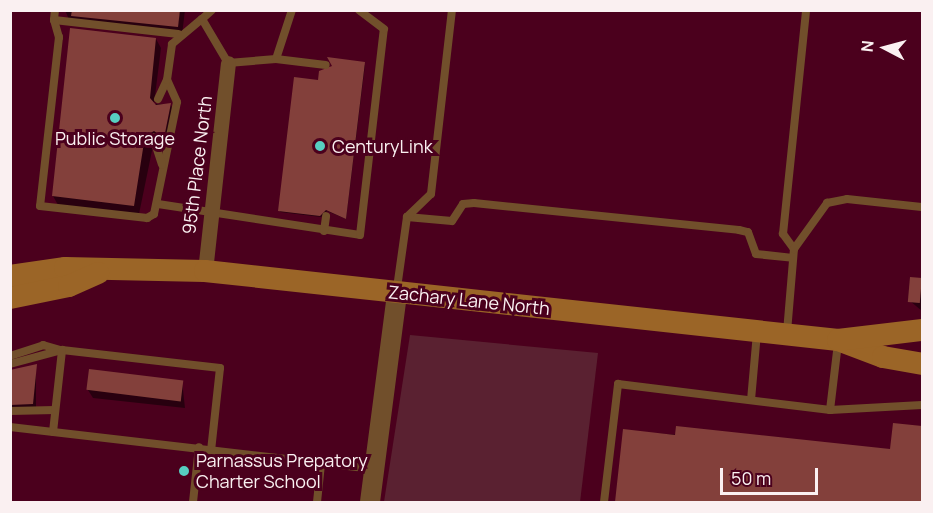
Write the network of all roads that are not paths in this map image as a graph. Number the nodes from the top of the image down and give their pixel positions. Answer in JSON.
{"nodes":[{"id":1,"x":55,"y":10,"type":"edge"},
{"id":2,"x":212,"y":10,"type":"edge"},
{"id":3,"x":292,"y":10,"type":"edge"},
{"id":4,"x":359,"y":10,"type":"edge"},
{"id":5,"x":452,"y":10,"type":"edge"},
{"id":6,"x":806,"y":10,"type":"edge"},
{"id":7,"x":202,"y":19,"type":"junction"},
{"id":8,"x":54,"y":20,"type":"junction"},
{"id":9,"x":178,"y":34,"type":"junction"},
{"id":10,"x":276,"y":59,"type":"junction"},
{"id":11,"x":228,"y":63,"type":"junction"},
{"id":12,"x":326,"y":65,"type":"dead end"},
{"id":13,"x":167,"y":80,"type":"junction"},
{"id":14,"x":158,"y":99,"type":"dead end"},
{"id":15,"x":153,"y":137,"type":"dead end"},
{"id":16,"x":162,"y":165,"type":"junction"},
{"id":17,"x":158,"y":204,"type":"junction"},
{"id":18,"x":922,"y":207,"type":"edge"},
{"id":19,"x":211,"y":210,"type":"junction"},
{"id":20,"x":326,"y":216,"type":"dead end"},
{"id":21,"x":407,"y":217,"type":"junction"},
{"id":22,"x":324,"y":231,"type":"junction"},
{"id":23,"x":794,"y":249,"type":"junction"},
{"id":24,"x":793,"y":258,"type":"junction"},
{"id":25,"x":205,"y":271,"type":"junction"},
{"id":26,"x":99,"y":273,"type":"junction"},
{"id":27,"x":10,"y":276,"type":"edge"},
{"id":28,"x":397,"y":293,"type":"junction"},
{"id":29,"x":10,"y":298,"type":"edge"},
{"id":30,"x":922,"y":330,"type":"edge"},
{"id":31,"x":758,"y":331,"type":"junction"},
{"id":32,"x":786,"y":334,"type":"junction"},
{"id":33,"x":838,"y":340,"type":"junction"},
{"id":34,"x":63,"y":350,"type":"junction"},
{"id":35,"x":10,"y":356,"type":"edge"},
{"id":36,"x":10,"y":364,"type":"edge"},
{"id":37,"x":922,"y":364,"type":"edge"},
{"id":38,"x":751,"y":400,"type":"junction"},
{"id":39,"x":922,"y":405,"type":"edge"},
{"id":40,"x":55,"y":410,"type":"junction"},
{"id":41,"x":830,"y":410,"type":"junction"},
{"id":42,"x":10,"y":411,"type":"edge"},
{"id":43,"x":10,"y":427,"type":"edge"},
{"id":44,"x":53,"y":432,"type":"junction"},
{"id":45,"x":199,"y":447,"type":"junction"},
{"id":46,"x":211,"y":451,"type":"junction"},
{"id":47,"x":321,"y":463,"type":"junction"},
{"id":48,"x":376,"y":469,"type":"junction"},
{"id":49,"x":193,"y":502,"type":"edge"},
{"id":50,"x":317,"y":502,"type":"edge"},
{"id":51,"x":370,"y":502,"type":"edge"},
{"id":52,"x":604,"y":502,"type":"edge"}],
"edges":[{"from":1,"to":8,"type":"lane"},
{"from":2,"to":7,"type":"lane"},
{"from":3,"to":10,"type":"lane"},
{"from":4,"to":22,"type":"lane"},
{"from":5,"to":21,"type":"lane"},
{"from":6,"to":23,"type":"lane"},
{"from":7,"to":9,"type":"lane"},
{"from":7,"to":11,"type":"lane"},
{"from":8,"to":9,"type":"lane"},
{"from":8,"to":17,"type":"lane"},
{"from":9,"to":13,"type":"lane"},
{"from":10,"to":11,"type":"lane"},
{"from":10,"to":12,"type":"lane"},
{"from":11,"to":19,"type":"street","name":"95th Place North"},
{"from":13,"to":14,"type":"lane"},
{"from":13,"to":16,"type":"lane"},
{"from":15,"to":16,"type":"lane"},
{"from":16,"to":17,"type":"lane"},
{"from":17,"to":19,"type":"lane"},
{"from":18,"to":23,"type":"lane"},
{"from":19,"to":22,"type":"lane"},
{"from":19,"to":25,"type":"street","name":"95th Place North"},
{"from":20,"to":22,"type":"lane"},
{"from":21,"to":24,"type":"lane"},
{"from":21,"to":28,"type":"lane"},
{"from":23,"to":24,"type":"lane"},
{"from":24,"to":32,"type":"lane"},
{"from":25,"to":26,"type":"main road","name":"Zachary Lane North"},
{"from":25,"to":28,"type":"main road","name":"Zachary Lane North"},
{"from":26,"to":27,"type":"main road","name":"Zachary Lane North"},
{"from":26,"to":29,"type":"main road","name":"Zachary Lane North"},
{"from":28,"to":31,"type":"main road","name":"Zachary Lane North"},
{"from":28,"to":48,"type":"street"},
{"from":30,"to":33,"type":"main road","name":"Zachary Lane North"},
{"from":31,"to":32,"type":"main road","name":"Zachary Lane North"},
{"from":31,"to":38,"type":"lane"},
{"from":32,"to":33,"type":"main road","name":"Zachary Lane North"},
{"from":33,"to":37,"type":"main road","name":"Zachary Lane North"},
{"from":33,"to":41,"type":"lane"},
{"from":34,"to":35,"type":"lane"},
{"from":34,"to":36,"type":"lane"},
{"from":34,"to":40,"type":"lane"},
{"from":34,"to":46,"type":"lane"},
{"from":38,"to":41,"type":"lane"},
{"from":38,"to":52,"type":"lane"},
{"from":39,"to":41,"type":"lane"},
{"from":40,"to":42,"type":"lane"},
{"from":40,"to":44,"type":"lane"},
{"from":43,"to":44,"type":"lane"},
{"from":44,"to":45,"type":"lane"},
{"from":45,"to":46,"type":"lane"},
{"from":45,"to":49,"type":"lane"},
{"from":46,"to":47,"type":"lane"},
{"from":47,"to":48,"type":"lane"},
{"from":47,"to":50,"type":"lane"},
{"from":48,"to":51,"type":"street"}]}
